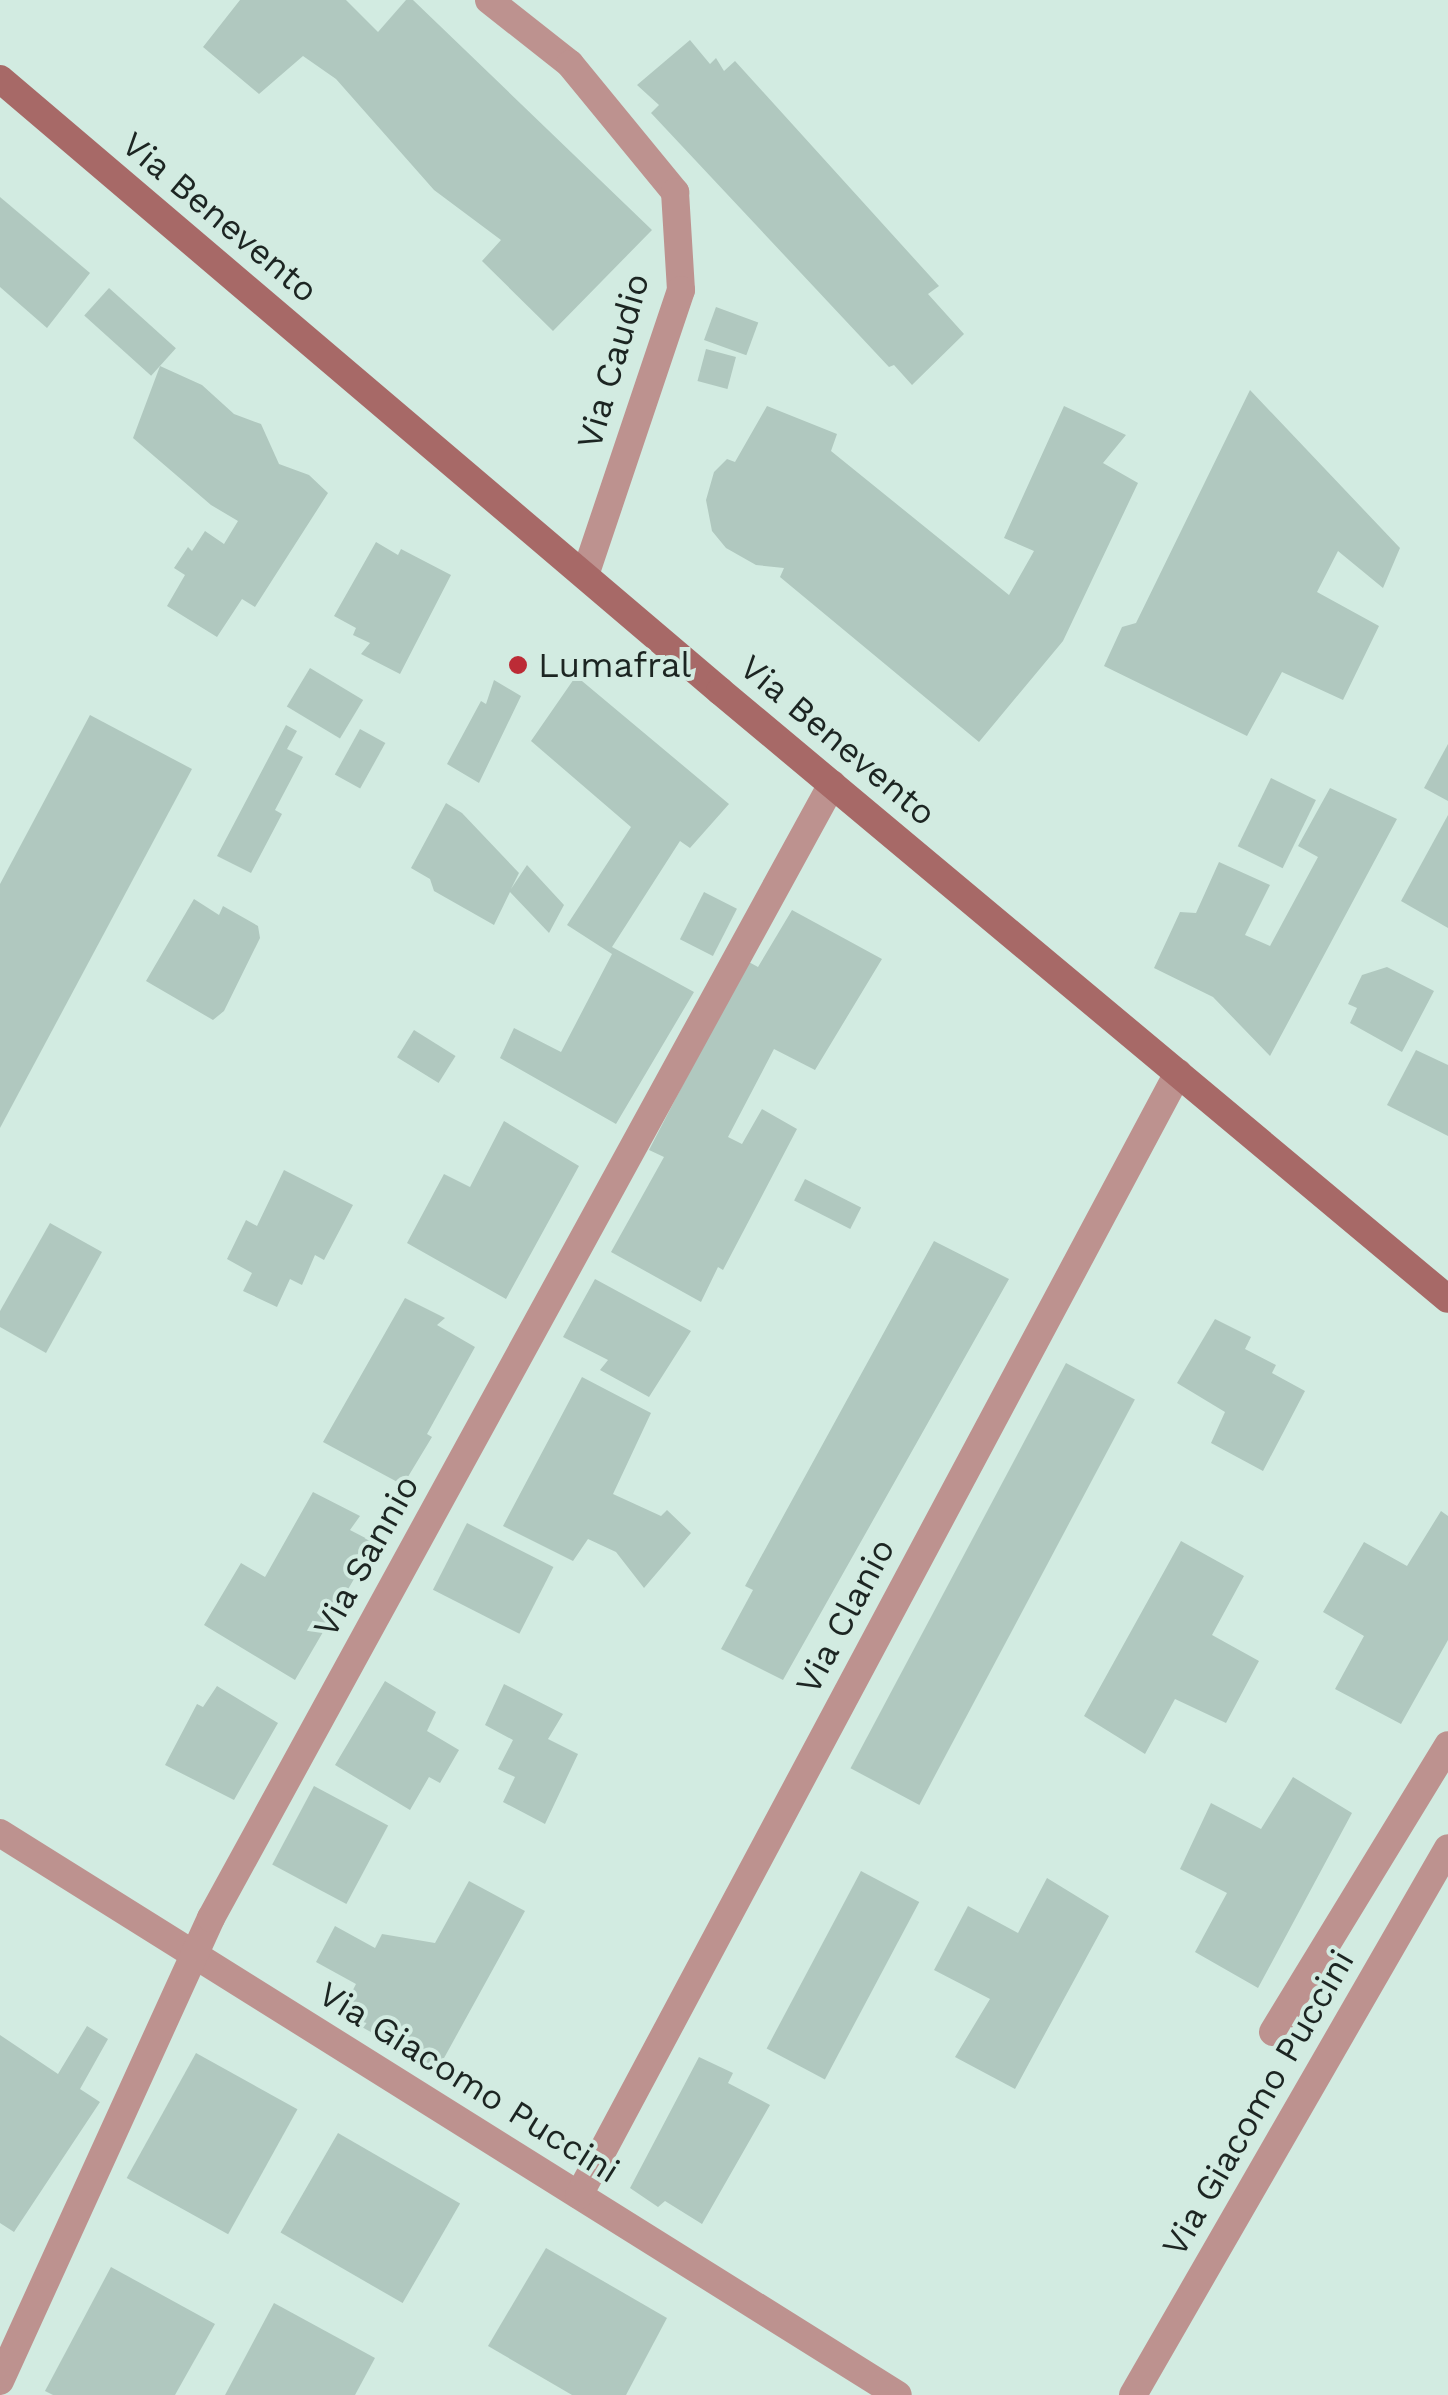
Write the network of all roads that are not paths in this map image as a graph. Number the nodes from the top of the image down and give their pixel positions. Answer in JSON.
{"nodes":[{"id":1,"x":490,"y":0,"type":"edge"},
{"id":2,"x":0,"y":80,"type":"edge"},
{"id":3,"x":585,"y":575,"type":"junction"},
{"id":4,"x":832,"y":784,"type":"junction"},
{"id":5,"x":1178,"y":1072,"type":"junction"},
{"id":6,"x":1448,"y":1298,"type":"edge"},
{"id":7,"x":1448,"y":1745,"type":"edge"},
{"id":8,"x":0,"y":1832,"type":"edge"},
{"id":9,"x":1448,"y":1848,"type":"edge"},
{"id":10,"x":196,"y":1957,"type":"junction"},
{"id":11,"x":1273,"y":2032,"type":"dead end"},
{"id":12,"x":579,"y":2194,"type":"junction"},
{"id":13,"x":0,"y":2381,"type":"edge"},
{"id":14,"x":898,"y":2395,"type":"edge"},
{"id":15,"x":1133,"y":2395,"type":"edge"}],
"edges":[{"from":1,"to":3,"type":"street","name":"Via Caudio"},
{"from":2,"to":3,"type":"main road","name":"Via Benevento"},
{"from":3,"to":4,"type":"main road","name":"Via Benevento"},
{"from":4,"to":5,"type":"main road","name":"Via Benevento"},
{"from":4,"to":10,"type":"street","name":"Via Sannio"},
{"from":5,"to":6,"type":"main road","name":"Via Benevento"},
{"from":5,"to":12,"type":"street","name":"Via Clanio"},
{"from":7,"to":11,"type":"street"},
{"from":8,"to":10,"type":"street","name":"Via Giacomo Puccini"},
{"from":9,"to":15,"type":"street","name":"Via Giacomo Puccini"},
{"from":10,"to":12,"type":"street","name":"Via Giacomo Puccini"},
{"from":10,"to":13,"type":"street","name":"Via Sannio"},
{"from":12,"to":14,"type":"street","name":"Via Giacomo Puccini"}]}
